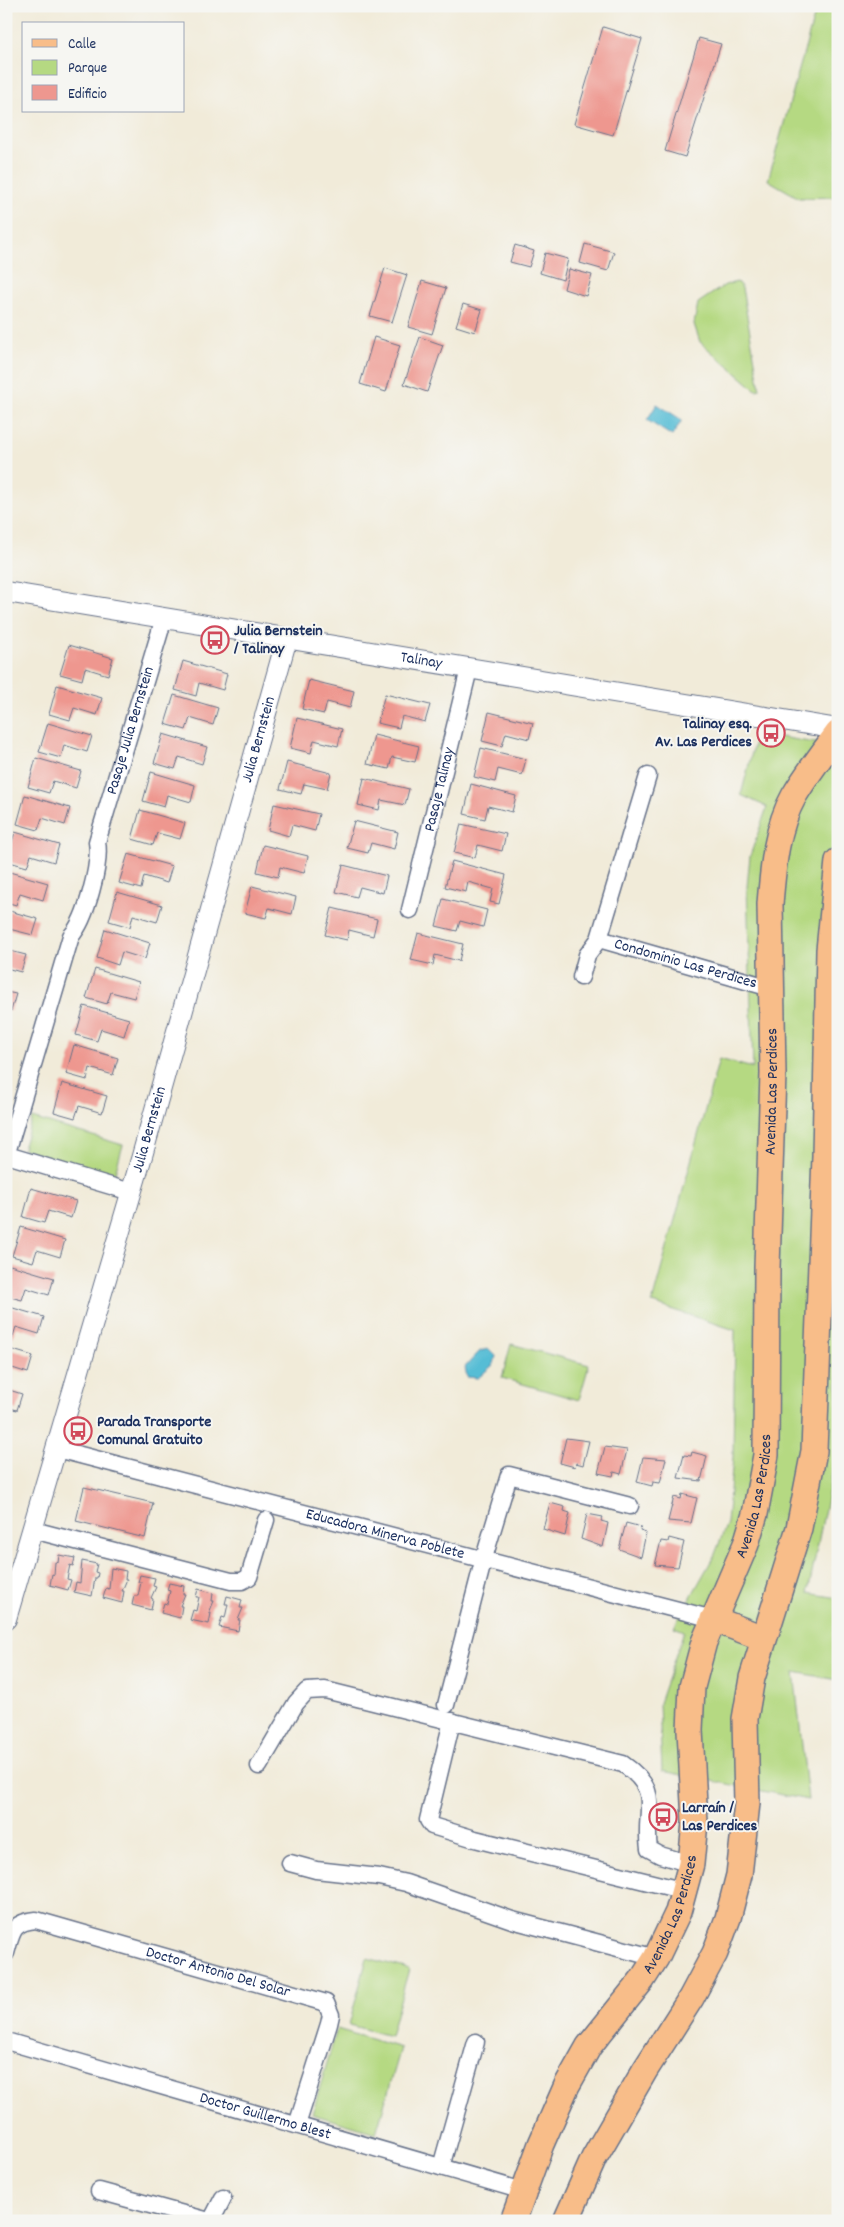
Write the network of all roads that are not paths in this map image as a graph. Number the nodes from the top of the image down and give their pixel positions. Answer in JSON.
{"nodes":[{"id":1,"x":6,"y":592,"type":"edge"},
{"id":2,"x":164,"y":618,"type":"junction"},
{"id":3,"x":287,"y":638,"type":"junction"},
{"id":4,"x":469,"y":669,"type":"junction"},
{"id":5,"x":838,"y":729,"type":"edge"},
{"id":6,"x":838,"y":733,"type":"edge"},
{"id":7,"x":648,"y":776,"type":"dead end"},
{"id":8,"x":838,"y":861,"type":"edge"},
{"id":9,"x":410,"y":910,"type":"dead end"},
{"id":10,"x":600,"y":939,"type":"junction"},
{"id":11,"x":581,"y":977,"type":"dead end"},
{"id":12,"x":771,"y":988,"type":"junction"},
{"id":13,"x":6,"y":1156,"type":"edge"},
{"id":14,"x":131,"y":1192,"type":"junction"},
{"id":15,"x":57,"y":1449,"type":"junction"},
{"id":16,"x":630,"y":1506,"type":"dead end"},
{"id":17,"x":266,"y":1520,"type":"dead end"},
{"id":18,"x":33,"y":1530,"type":"junction"},
{"id":19,"x":484,"y":1558,"type":"junction"},
{"id":20,"x":713,"y":1618,"type":"junction"},
{"id":21,"x":6,"y":1619,"type":"edge"},
{"id":22,"x":763,"y":1638,"type":"junction"},
{"id":23,"x":446,"y":1705,"type":"dead end"},
{"id":24,"x":452,"y":1721,"type":"junction"},
{"id":25,"x":259,"y":1766,"type":"dead end"},
{"id":26,"x":290,"y":1863,"type":"dead end"},
{"id":27,"x":691,"y":1864,"type":"junction"},
{"id":28,"x":685,"y":1891,"type":"junction"},
{"id":29,"x":6,"y":1953,"type":"edge"},
{"id":30,"x":656,"y":1958,"type":"junction"},
{"id":31,"x":6,"y":2041,"type":"edge"},
{"id":32,"x":476,"y":2042,"type":"dead end"},
{"id":33,"x":297,"y":2125,"type":"junction"},
{"id":34,"x":441,"y":2167,"type":"junction"},
{"id":35,"x":99,"y":2191,"type":"dead end"},
{"id":36,"x":524,"y":2191,"type":"junction"},
{"id":37,"x":223,"y":2198,"type":"dead end"},
{"id":38,"x":210,"y":2221,"type":"edge"},
{"id":39,"x":513,"y":2221,"type":"edge"},
{"id":40,"x":566,"y":2221,"type":"edge"}],
"edges":[{"from":1,"to":2,"type":"street","name":"Talinay"},
{"from":2,"to":3,"type":"street","name":"Talinay"},
{"from":2,"to":13,"type":"street","name":"Pasaje Julia Bernstein"},
{"from":3,"to":4,"type":"street","name":"Talinay"},
{"from":3,"to":14,"type":"street","name":"Julia Bernstein"},
{"from":4,"to":5,"type":"street","name":"Talinay"},
{"from":4,"to":9,"type":"street","name":"Pasaje Talinay"},
{"from":6,"to":12,"type":"main road","name":"Avenida Las Perdices"},
{"from":7,"to":10,"type":"street","name":"Condominio Las Perdices"},
{"from":8,"to":22,"type":"main road"},
{"from":10,"to":11,"type":"street","name":"Condominio Las Perdices"},
{"from":10,"to":12,"type":"street","name":"Condominio Las Perdices"},
{"from":12,"to":20,"type":"main road","name":"Avenida Las Perdices"},
{"from":13,"to":14,"type":"street"},
{"from":14,"to":15,"type":"street","name":"Julia Bernstein"},
{"from":15,"to":18,"type":"street","name":"Julia Bernstein"},
{"from":15,"to":19,"type":"street","name":"Educadora Minerva Poblete"},
{"from":16,"to":19,"type":"street"},
{"from":17,"to":18,"type":"street"},
{"from":18,"to":21,"type":"street","name":"Julia Bernstein"},
{"from":19,"to":20,"type":"street","name":"Educadora Minerva Poblete"},
{"from":19,"to":23,"type":"street"},
{"from":20,"to":22,"type":"main road"},
{"from":20,"to":27,"type":"main road","name":"Avenida Las Perdices"},
{"from":22,"to":40,"type":"main road"},
{"from":24,"to":25,"type":"street"},
{"from":24,"to":27,"type":"street"},
{"from":24,"to":28,"type":"street"},
{"from":26,"to":30,"type":"street"},
{"from":27,"to":28,"type":"main road","name":"Avenida Las Perdices"},
{"from":28,"to":30,"type":"main road","name":"Avenida Las Perdices"},
{"from":29,"to":33,"type":"street","name":"Doctor Antonio Del Solar"},
{"from":30,"to":36,"type":"main road","name":"Avenida Las Perdices"},
{"from":31,"to":33,"type":"street","name":"Doctor Guillermo Blest"},
{"from":32,"to":34,"type":"street"},
{"from":33,"to":34,"type":"street","name":"Doctor Guillermo Blest"},
{"from":34,"to":36,"type":"street","name":"Doctor Guillermo Blest"},
{"from":35,"to":38,"type":"street"},
{"from":36,"to":39,"type":"main road","name":"Avenida Las Perdices"},
{"from":37,"to":38,"type":"street"}]}
